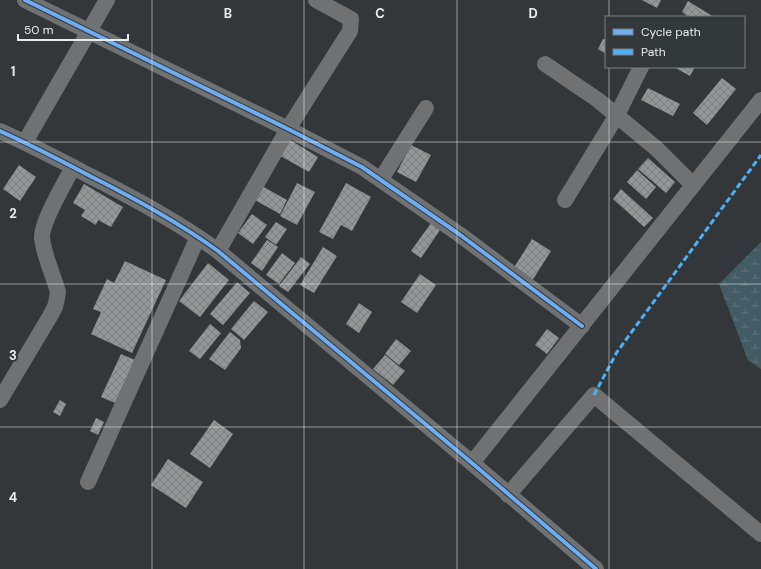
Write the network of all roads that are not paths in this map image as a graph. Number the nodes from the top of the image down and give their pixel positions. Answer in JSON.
{"nodes":[{"id":1,"x":25,"y":0,"type":"edge"},
{"id":2,"x":107,"y":0,"type":"edge"},
{"id":3,"x":316,"y":0,"type":"edge"},
{"id":4,"x":89,"y":32,"type":"junction"},
{"id":5,"x":545,"y":64,"type":"dead end"},
{"id":6,"x":640,"y":68,"type":"edge"},
{"id":7,"x":761,"y":100,"type":"edge"},
{"id":8,"x":426,"y":108,"type":"dead end"},
{"id":9,"x":616,"y":115,"type":"junction"},
{"id":10,"x":288,"y":129,"type":"junction"},
{"id":11,"x":0,"y":131,"type":"edge"},
{"id":12,"x":25,"y":142,"type":"junction"},
{"id":13,"x":73,"y":167,"type":"junction"},
{"id":14,"x":381,"y":179,"type":"junction"},
{"id":15,"x":693,"y":185,"type":"junction"},
{"id":16,"x":565,"y":200,"type":"dead end"},
{"id":17,"x":198,"y":237,"type":"junction"},
{"id":18,"x":218,"y":251,"type":"junction"},
{"id":19,"x":582,"y":326,"type":"junction"},
{"id":20,"x":0,"y":400,"type":"edge"},
{"id":21,"x":476,"y":466,"type":"junction"},
{"id":22,"x":88,"y":482,"type":"dead end"},
{"id":23,"x":504,"y":491,"type":"junction"},
{"id":24,"x":761,"y":534,"type":"edge"},
{"id":25,"x":596,"y":569,"type":"edge"}],
"edges":[{"from":1,"to":4,"type":"street"},
{"from":2,"to":4,"type":"street"},
{"from":3,"to":10,"type":"street"},
{"from":4,"to":10,"type":"street"},
{"from":4,"to":12,"type":"street"},
{"from":5,"to":9,"type":"street"},
{"from":6,"to":9,"type":"street"},
{"from":7,"to":15,"type":"street"},
{"from":8,"to":14,"type":"street"},
{"from":9,"to":15,"type":"street"},
{"from":9,"to":16,"type":"street"},
{"from":10,"to":14,"type":"street"},
{"from":10,"to":18,"type":"street"},
{"from":11,"to":12,"type":"street"},
{"from":12,"to":13,"type":"street"},
{"from":13,"to":17,"type":"street"},
{"from":13,"to":20,"type":"street"},
{"from":14,"to":19,"type":"street"},
{"from":15,"to":19,"type":"street"},
{"from":17,"to":18,"type":"street"},
{"from":17,"to":22,"type":"street"},
{"from":18,"to":21,"type":"street"},
{"from":19,"to":21,"type":"street"},
{"from":21,"to":23,"type":"street"},
{"from":23,"to":24,"type":"street"},
{"from":23,"to":25,"type":"street"}]}
